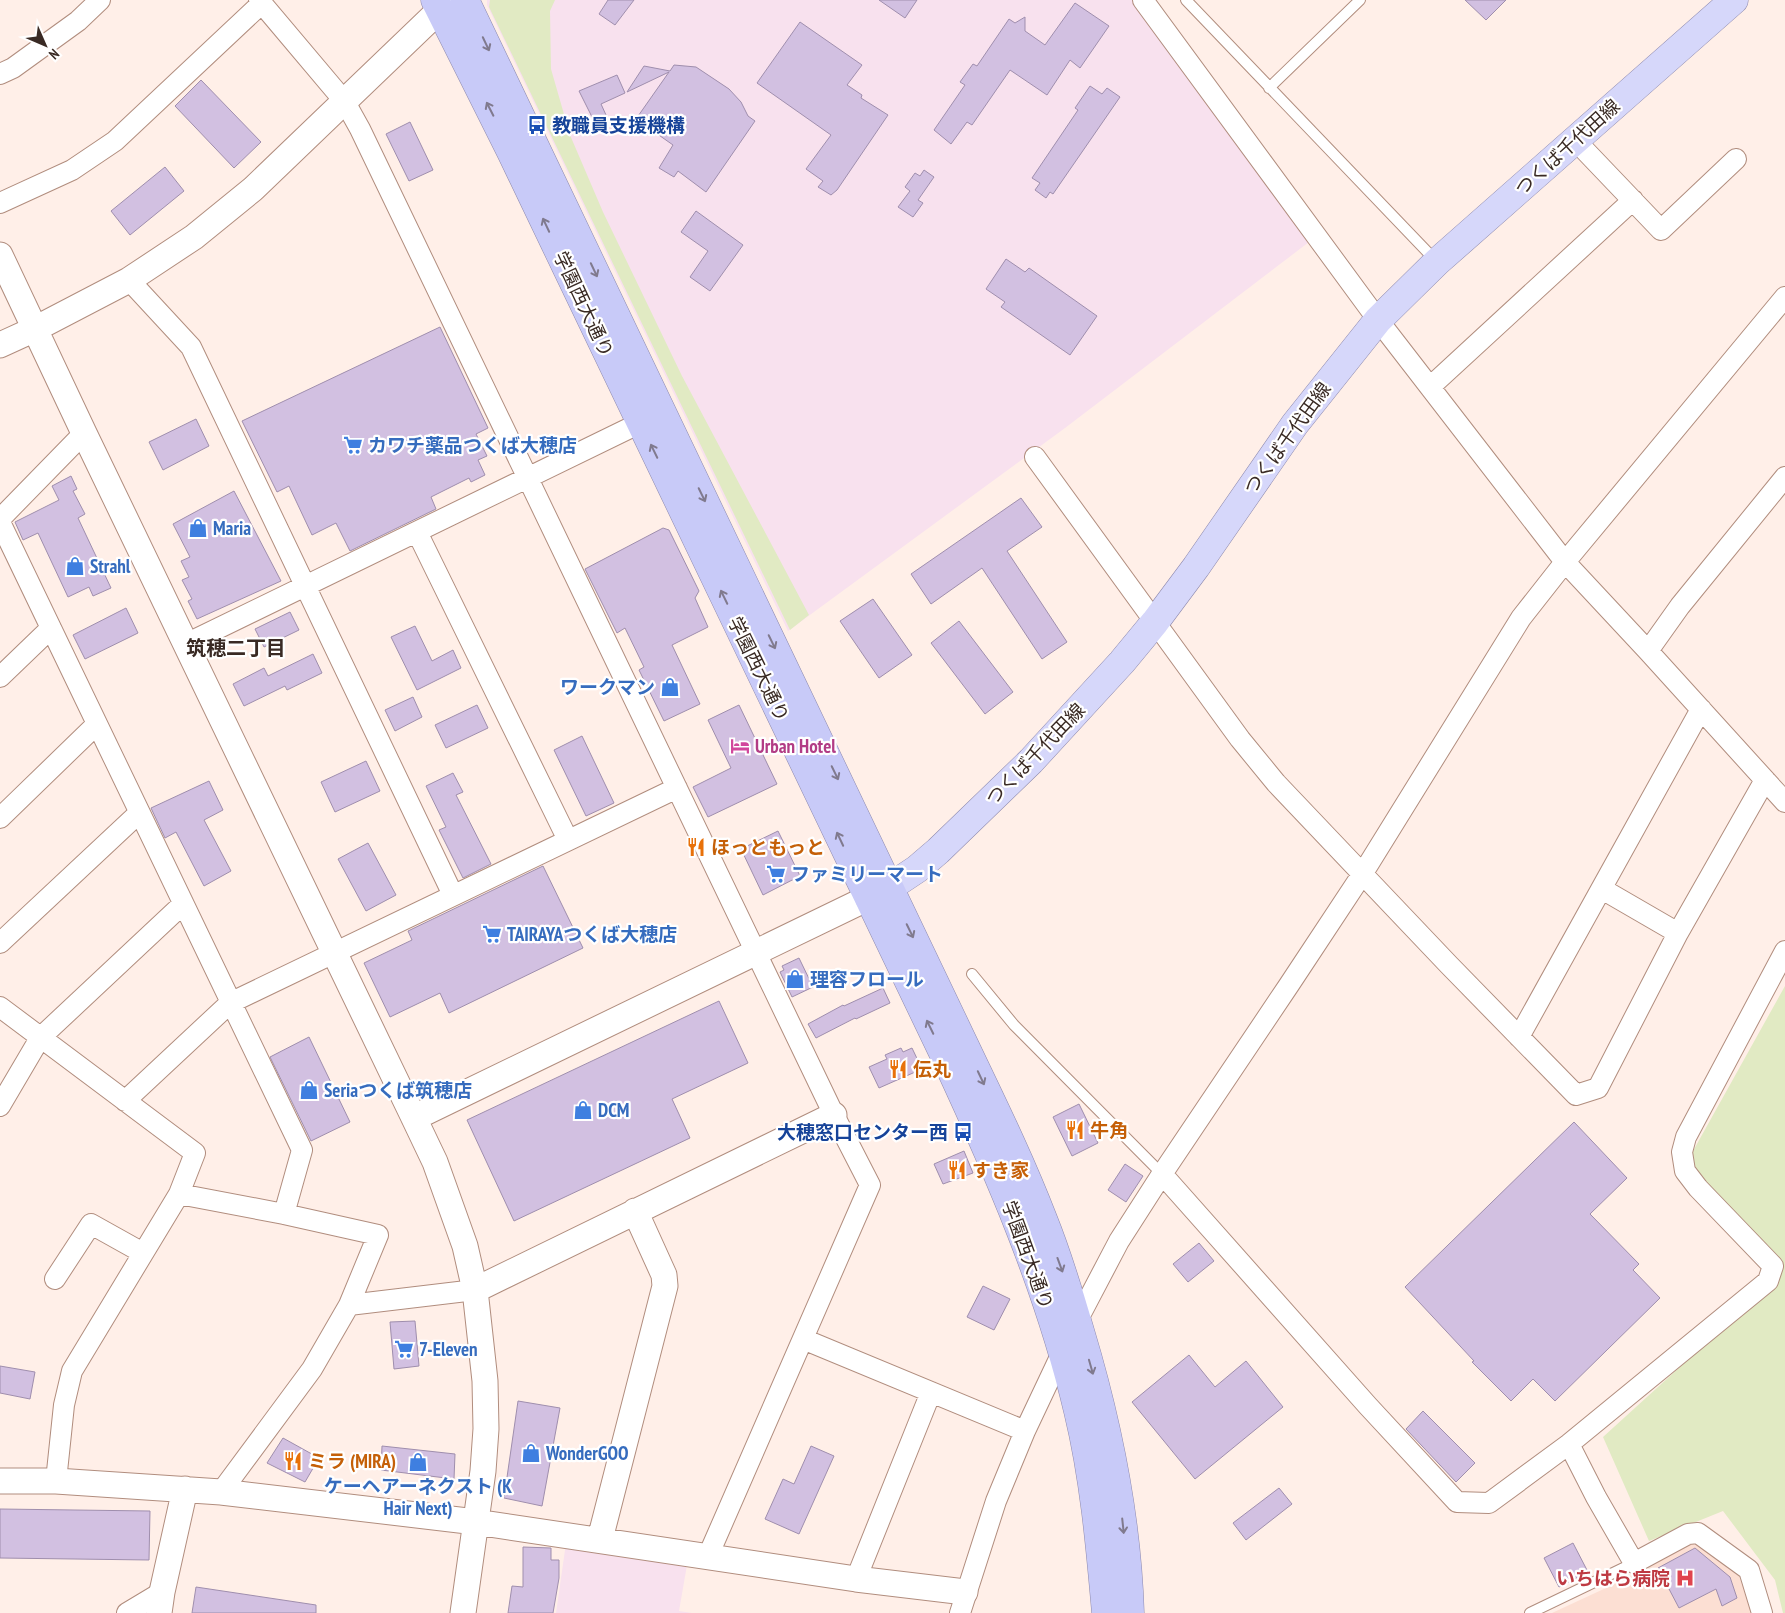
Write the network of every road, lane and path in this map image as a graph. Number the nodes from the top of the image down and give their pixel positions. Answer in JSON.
{"nodes":[{"id":1,"x":100,"y":0,"type":"edge"},
{"id":2,"x":465,"y":0,"type":"edge"},
{"id":3,"x":1143,"y":0,"type":"edge"},
{"id":4,"x":1186,"y":0,"type":"edge"},
{"id":5,"x":1360,"y":0,"type":"edge"},
{"id":6,"x":1734,"y":0,"type":"edge"},
{"id":7,"x":261,"y":1,"type":"edge"},
{"id":8,"x":442,"y":3,"type":"edge"},
{"id":9,"x":0,"y":74,"type":"edge"},
{"id":10,"x":1269,"y":88,"type":"junction"},
{"id":11,"x":345,"y":102,"type":"junction"},
{"id":12,"x":1575,"y":140,"type":"junction"},
{"id":13,"x":1736,"y":159,"type":"dead end"},
{"id":14,"x":1633,"y":200,"type":"junction"},
{"id":15,"x":0,"y":203,"type":"edge"},
{"id":16,"x":0,"y":255,"type":"edge"},
{"id":17,"x":1438,"y":262,"type":"junction"},
{"id":18,"x":129,"y":280,"type":"junction"},
{"id":19,"x":1785,"y":296,"type":"edge"},
{"id":20,"x":1378,"y":320,"type":"junction"},
{"id":21,"x":35,"y":329,"type":"junction"},
{"id":22,"x":0,"y":345,"type":"edge"},
{"id":23,"x":1430,"y":387,"type":"junction"},
{"id":24,"x":640,"y":423,"type":"junction"},
{"id":25,"x":84,"y":433,"type":"junction"},
{"id":26,"x":1035,"y":457,"type":"dead end"},
{"id":27,"x":1785,"y":477,"type":"edge"},
{"id":28,"x":528,"y":478,"type":"junction"},
{"id":29,"x":0,"y":521,"type":"edge"},
{"id":30,"x":417,"y":532,"type":"junction"},
{"id":31,"x":1565,"y":562,"type":"junction"},
{"id":32,"x":306,"y":586,"type":"junction"},
{"id":33,"x":1155,"y":622,"type":"junction"},
{"id":34,"x":51,"y":628,"type":"junction"},
{"id":35,"x":186,"y":644,"type":"junction"},
{"id":36,"x":1648,"y":651,"type":"junction"},
{"id":37,"x":0,"y":677,"type":"edge"},
{"id":38,"x":1702,"y":710,"type":"junction"},
{"id":39,"x":97,"y":724,"type":"junction"},
{"id":40,"x":1765,"y":780,"type":"junction"},
{"id":41,"x":677,"y":788,"type":"junction"},
{"id":42,"x":1785,"y":802,"type":"edge"},
{"id":43,"x":139,"y":813,"type":"junction"},
{"id":44,"x":0,"y":818,"type":"edge"},
{"id":45,"x":568,"y":840,"type":"junction"},
{"id":46,"x":1363,"y":873,"type":"junction"},
{"id":47,"x":1602,"y":889,"type":"junction"},
{"id":48,"x":879,"y":893,"type":"junction"},
{"id":49,"x":453,"y":895,"type":"junction"},
{"id":50,"x":183,"y":904,"type":"junction"},
{"id":51,"x":1678,"y":933,"type":"junction"},
{"id":52,"x":0,"y":943,"type":"edge"},
{"id":53,"x":1785,"y":951,"type":"edge"},
{"id":54,"x":335,"y":952,"type":"junction"},
{"id":55,"x":756,"y":952,"type":"junction"},
{"id":56,"x":972,"y":974,"type":"dead end"},
{"id":57,"x":230,"y":1002,"type":"junction"},
{"id":58,"x":0,"y":1007,"type":"edge"},
{"id":59,"x":1519,"y":1037,"type":"junction"},
{"id":60,"x":40,"y":1038,"type":"junction"},
{"id":61,"x":125,"y":1100,"type":"junction"},
{"id":62,"x":0,"y":1106,"type":"edge"},
{"id":63,"x":834,"y":1115,"type":"junction"},
{"id":64,"x":414,"y":1118,"type":"junction"},
{"id":65,"x":1162,"y":1174,"type":"junction"},
{"id":66,"x":179,"y":1194,"type":"junction"},
{"id":67,"x":636,"y":1211,"type":"junction"},
{"id":68,"x":284,"y":1214,"type":"junction"},
{"id":69,"x":143,"y":1253,"type":"junction"},
{"id":70,"x":55,"y":1279,"type":"dead end"},
{"id":71,"x":475,"y":1290,"type":"junction"},
{"id":72,"x":350,"y":1306,"type":"junction"},
{"id":73,"x":1077,"y":1320,"type":"junction"},
{"id":74,"x":803,"y":1339,"type":"junction"},
{"id":75,"x":1062,"y":1351,"type":"junction"},
{"id":76,"x":931,"y":1392,"type":"junction"},
{"id":77,"x":1025,"y":1431,"type":"junction"},
{"id":78,"x":1569,"y":1444,"type":"junction"},
{"id":79,"x":0,"y":1481,"type":"edge"},
{"id":80,"x":56,"y":1481,"type":"junction"},
{"id":81,"x":185,"y":1489,"type":"junction"},
{"id":82,"x":221,"y":1492,"type":"junction"},
{"id":83,"x":476,"y":1522,"type":"junction"},
{"id":84,"x":600,"y":1539,"type":"junction"},
{"id":85,"x":708,"y":1556,"type":"junction"},
{"id":86,"x":1634,"y":1563,"type":"junction"},
{"id":87,"x":856,"y":1579,"type":"junction"},
{"id":88,"x":160,"y":1603,"type":"edge"},
{"id":89,"x":962,"y":1603,"type":"edge"},
{"id":90,"x":127,"y":1613,"type":"edge"},
{"id":91,"x":463,"y":1613,"type":"edge"},
{"id":92,"x":1106,"y":1613,"type":"edge"},
{"id":93,"x":1130,"y":1613,"type":"edge"},
{"id":94,"x":1530,"y":1613,"type":"edge"},
{"id":95,"x":1762,"y":1613,"type":"edge"}],
"edges":[{"from":1,"to":9,"type":"street"},
{"from":2,"to":48,"type":"highway","name":"学園西大通り","one_way":true},
{"from":3,"to":20,"type":"street"},
{"from":4,"to":10,"type":"lane"},
{"from":5,"to":10,"type":"lane"},
{"from":6,"to":12,"type":"main road","name":"つくば千代田線"},
{"from":7,"to":11,"type":"street"},
{"from":7,"to":15,"type":"street"},
{"from":8,"to":11,"type":"street"},
{"from":24,"to":8,"type":"highway","name":"学園西大通り","one_way":true},
{"from":10,"to":17,"type":"lane"},
{"from":11,"to":18,"type":"street"},
{"from":11,"to":28,"type":"street"},
{"from":12,"to":14,"type":"street"},
{"from":12,"to":17,"type":"main road","name":"つくば千代田線"},
{"from":13,"to":14,"type":"street"},
{"from":14,"to":23,"type":"street"},
{"from":16,"to":21,"type":"street"},
{"from":17,"to":20,"type":"main road","name":"つくば千代田線"},
{"from":18,"to":21,"type":"street"},
{"from":18,"to":32,"type":"street"},
{"from":19,"to":31,"type":"street"},
{"from":20,"to":23,"type":"street"},
{"from":20,"to":33,"type":"main road","name":"つくば千代田線"},
{"from":21,"to":22,"type":"street"},
{"from":21,"to":25,"type":"street"},
{"from":23,"to":31,"type":"street"},
{"from":24,"to":28,"type":"street"},
{"from":48,"to":24,"type":"highway","name":"学園西大通り","one_way":true},
{"from":25,"to":29,"type":"street"},
{"from":25,"to":35,"type":"street"},
{"from":26,"to":33,"type":"street"},
{"from":27,"to":36,"type":"street"},
{"from":28,"to":30,"type":"street"},
{"from":28,"to":41,"type":"street"},
{"from":29,"to":34,"type":"street"},
{"from":30,"to":32,"type":"street"},
{"from":30,"to":45,"type":"street"},
{"from":31,"to":36,"type":"street"},
{"from":31,"to":46,"type":"street"},
{"from":32,"to":35,"type":"street"},
{"from":32,"to":49,"type":"street"},
{"from":33,"to":46,"type":"street"},
{"from":33,"to":48,"type":"main road","name":"つくば千代田線"},
{"from":34,"to":37,"type":"street"},
{"from":34,"to":39,"type":"street"},
{"from":35,"to":54,"type":"street"},
{"from":36,"to":38,"type":"street"},
{"from":38,"to":40,"type":"street"},
{"from":38,"to":47,"type":"street"},
{"from":39,"to":43,"type":"street"},
{"from":39,"to":44,"type":"street"},
{"from":40,"to":42,"type":"street"},
{"from":40,"to":51,"type":"street"},
{"from":41,"to":45,"type":"street"},
{"from":41,"to":55,"type":"street"},
{"from":43,"to":50,"type":"street"},
{"from":43,"to":52,"type":"street"},
{"from":45,"to":49,"type":"street"},
{"from":46,"to":59,"type":"street"},
{"from":46,"to":65,"type":"street"},
{"from":47,"to":51,"type":"street"},
{"from":47,"to":59,"type":"street"},
{"from":48,"to":55,"type":"street"},
{"from":48,"to":73,"type":"highway","name":"学園西大通り","one_way":true},
{"from":75,"to":48,"type":"highway","name":"学園西大通り","one_way":true},
{"from":49,"to":54,"type":"street"},
{"from":50,"to":57,"type":"street"},
{"from":50,"to":60,"type":"street"},
{"from":51,"to":59,"type":"street"},
{"from":53,"to":78,"type":"street"},
{"from":54,"to":57,"type":"street"},
{"from":54,"to":64,"type":"street"},
{"from":55,"to":63,"type":"street"},
{"from":55,"to":64,"type":"street"},
{"from":56,"to":65,"type":"lane"},
{"from":57,"to":61,"type":"street"},
{"from":57,"to":68,"type":"street"},
{"from":58,"to":60,"type":"street"},
{"from":60,"to":61,"type":"street"},
{"from":60,"to":62,"type":"street"},
{"from":61,"to":66,"type":"street"},
{"from":63,"to":67,"type":"street"},
{"from":63,"to":74,"type":"street"},
{"from":64,"to":71,"type":"street"},
{"from":65,"to":73,"type":"street"},
{"from":65,"to":78,"type":"street"},
{"from":66,"to":68,"type":"street"},
{"from":66,"to":69,"type":"street"},
{"from":67,"to":71,"type":"street"},
{"from":67,"to":84,"type":"street"},
{"from":68,"to":72,"type":"street"},
{"from":69,"to":70,"type":"street"},
{"from":69,"to":80,"type":"street"},
{"from":71,"to":72,"type":"street"},
{"from":71,"to":83,"type":"street"},
{"from":72,"to":82,"type":"street"},
{"from":73,"to":75,"type":"street"},
{"from":73,"to":93,"type":"highway","name":"学園西大通り","one_way":true},
{"from":74,"to":76,"type":"street"},
{"from":74,"to":85,"type":"street"},
{"from":75,"to":77,"type":"street"},
{"from":75,"to":92,"type":"highway","name":"学園西大通り"},
{"from":76,"to":77,"type":"street"},
{"from":76,"to":87,"type":"street"},
{"from":77,"to":89,"type":"street"},
{"from":78,"to":86,"type":"street"},
{"from":79,"to":80,"type":"street"},
{"from":80,"to":81,"type":"street"},
{"from":81,"to":82,"type":"street"},
{"from":81,"to":88,"type":"street"},
{"from":82,"to":83,"type":"street"},
{"from":83,"to":84,"type":"street"},
{"from":83,"to":91,"type":"street"},
{"from":84,"to":85,"type":"street"},
{"from":85,"to":87,"type":"street"},
{"from":86,"to":94,"type":"lane"},
{"from":86,"to":95,"type":"street"},
{"from":87,"to":89,"type":"street"},
{"from":88,"to":90,"type":"street"}]}
